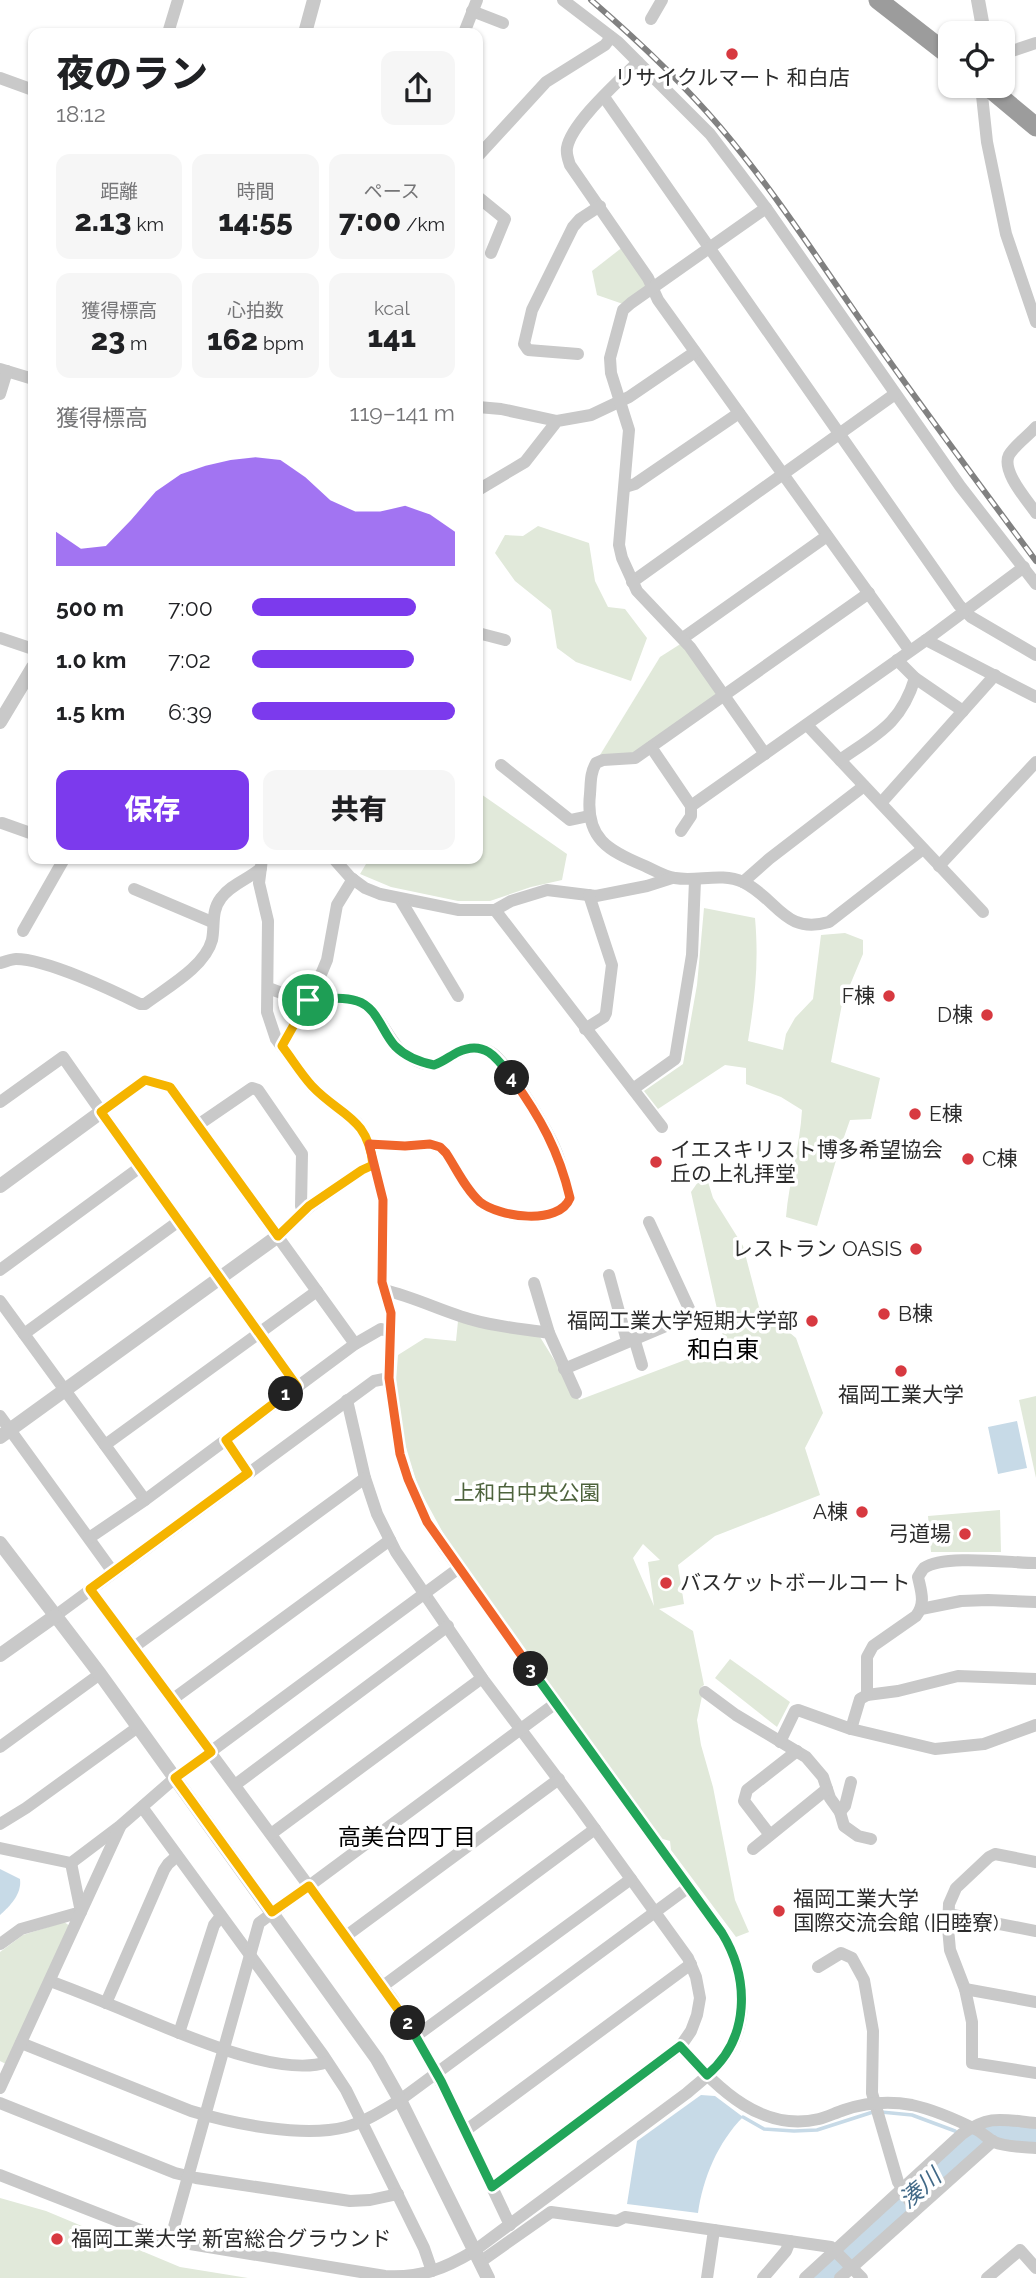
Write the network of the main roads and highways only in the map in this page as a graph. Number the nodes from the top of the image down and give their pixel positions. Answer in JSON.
{"nodes":[{"id":1,"x":878,"y":0,"type":"edge"},
{"id":2,"x":938,"y":47,"type":"edge"},
{"id":3,"x":1001,"y":98,"type":"edge"},
{"id":4,"x":1036,"y":127,"type":"edge"}],
"edges":[{"from":1,"to":2,"type":"highway"},
{"from":3,"to":4,"type":"highway"}]}
